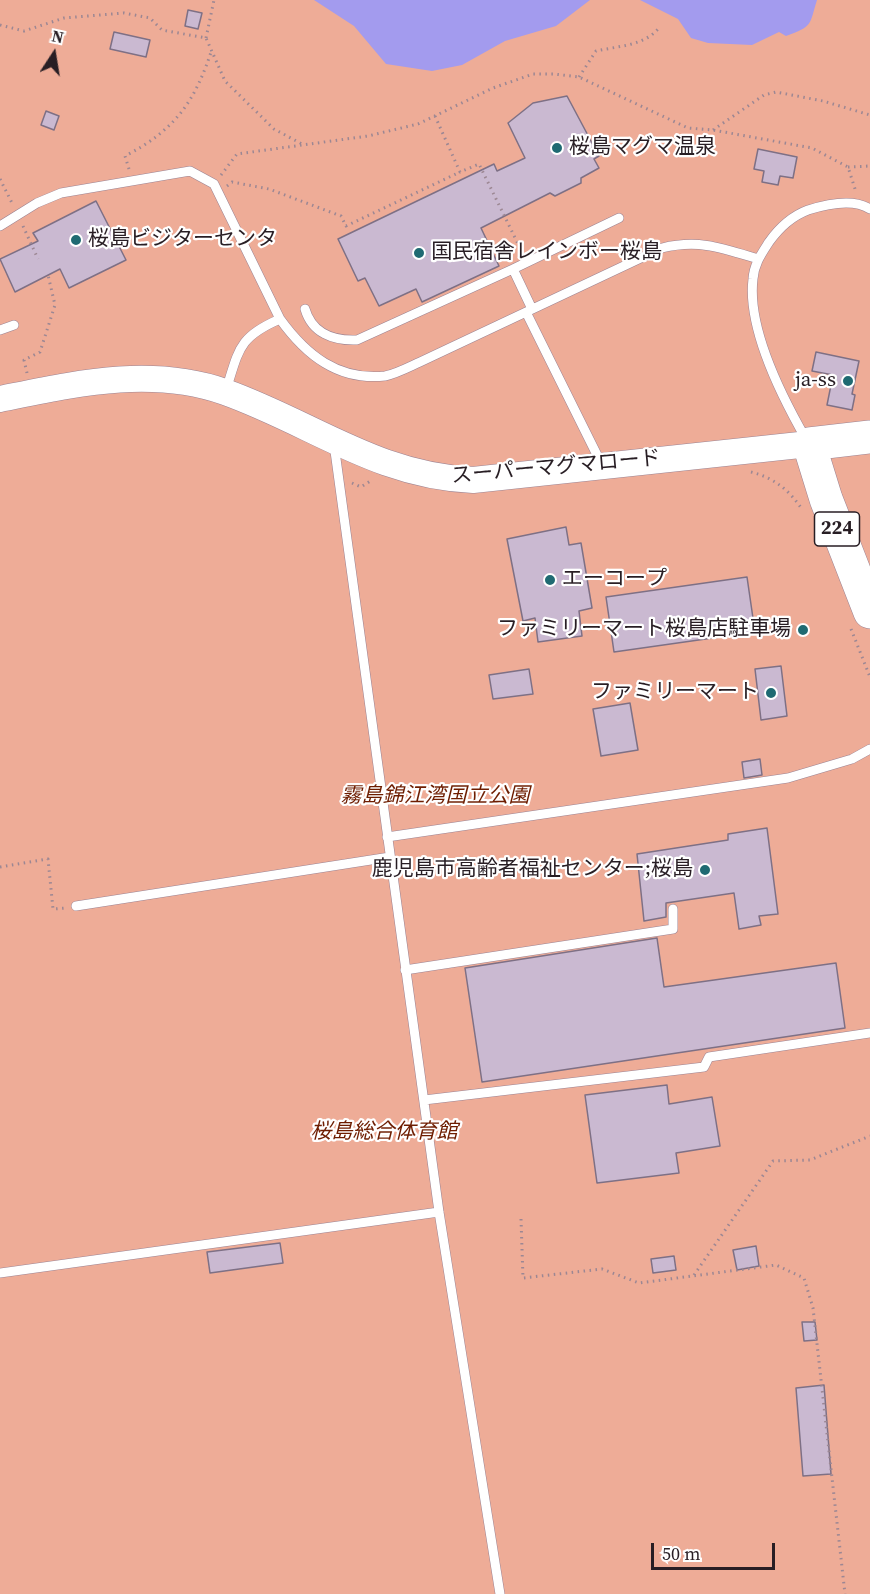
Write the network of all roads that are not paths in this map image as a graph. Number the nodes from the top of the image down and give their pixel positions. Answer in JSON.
{"nodes":[{"id":1,"x":870,"y":198,"type":"edge"},
{"id":2,"x":859,"y":202,"type":"junction"},
{"id":3,"x":870,"y":209,"type":"edge"},
{"id":4,"x":619,"y":218,"type":"dead end"},
{"id":5,"x":0,"y":226,"type":"edge"},
{"id":6,"x":758,"y":259,"type":"junction"},
{"id":7,"x":513,"y":268,"type":"junction"},
{"id":8,"x":304,"y":309,"type":"dead end"},
{"id":9,"x":529,"y":311,"type":"junction"},
{"id":10,"x":280,"y":320,"type":"junction"},
{"id":11,"x":14,"y":325,"type":"dead end"},
{"id":12,"x":0,"y":330,"type":"edge"},
{"id":13,"x":225,"y":392,"type":"junction"},
{"id":14,"x":0,"y":399,"type":"edge"},
{"id":15,"x":870,"y":437,"type":"edge"},
{"id":16,"x":333,"y":441,"type":"junction"},
{"id":17,"x":809,"y":444,"type":"junction"},
{"id":18,"x":603,"y":466,"type":"junction"},
{"id":19,"x":870,"y":612,"type":"edge"},
{"id":20,"x":870,"y":749,"type":"edge"},
{"id":21,"x":387,"y":837,"type":"junction"},
{"id":22,"x":390,"y":857,"type":"junction"},
{"id":23,"x":76,"y":906,"type":"road end"},
{"id":24,"x":673,"y":909,"type":"dead end"},
{"id":25,"x":405,"y":970,"type":"junction"},
{"id":26,"x":870,"y":1033,"type":"edge"},
{"id":27,"x":424,"y":1100,"type":"junction"},
{"id":28,"x":439,"y":1212,"type":"junction"},
{"id":29,"x":0,"y":1273,"type":"edge"},
{"id":30,"x":500,"y":1594,"type":"edge"}],
"edges":[{"from":1,"to":2,"type":"lane"},
{"from":2,"to":3,"type":"lane"},
{"from":2,"to":6,"type":"lane"},
{"from":4,"to":7,"type":"lane"},
{"from":5,"to":10,"type":"lane"},
{"from":6,"to":9,"type":"lane"},
{"from":6,"to":17,"type":"lane"},
{"from":7,"to":8,"type":"lane"},
{"from":7,"to":9,"type":"lane"},
{"from":9,"to":10,"type":"lane"},
{"from":9,"to":18,"type":"lane"},
{"from":10,"to":13,"type":"lane"},
{"from":11,"to":12,"type":"lane"},
{"from":13,"to":14,"type":"street","name":"スーパーマグマロード"},
{"from":13,"to":16,"type":"street","name":"スーパーマグマロード"},
{"from":15,"to":17,"type":"highway"},
{"from":16,"to":18,"type":"street","name":"スーパーマグマロード"},
{"from":16,"to":21,"type":"lane"},
{"from":17,"to":18,"type":"street","name":"スーパーマグマロード"},
{"from":17,"to":19,"type":"highway","number":"224"},
{"from":20,"to":21,"type":"lane"},
{"from":21,"to":22,"type":"lane"},
{"from":22,"to":23,"type":"lane"},
{"from":22,"to":25,"type":"lane"},
{"from":24,"to":25,"type":"lane"},
{"from":25,"to":27,"type":"lane"},
{"from":26,"to":27,"type":"lane"},
{"from":27,"to":28,"type":"lane"},
{"from":28,"to":29,"type":"lane"},
{"from":28,"to":30,"type":"lane"}]}
